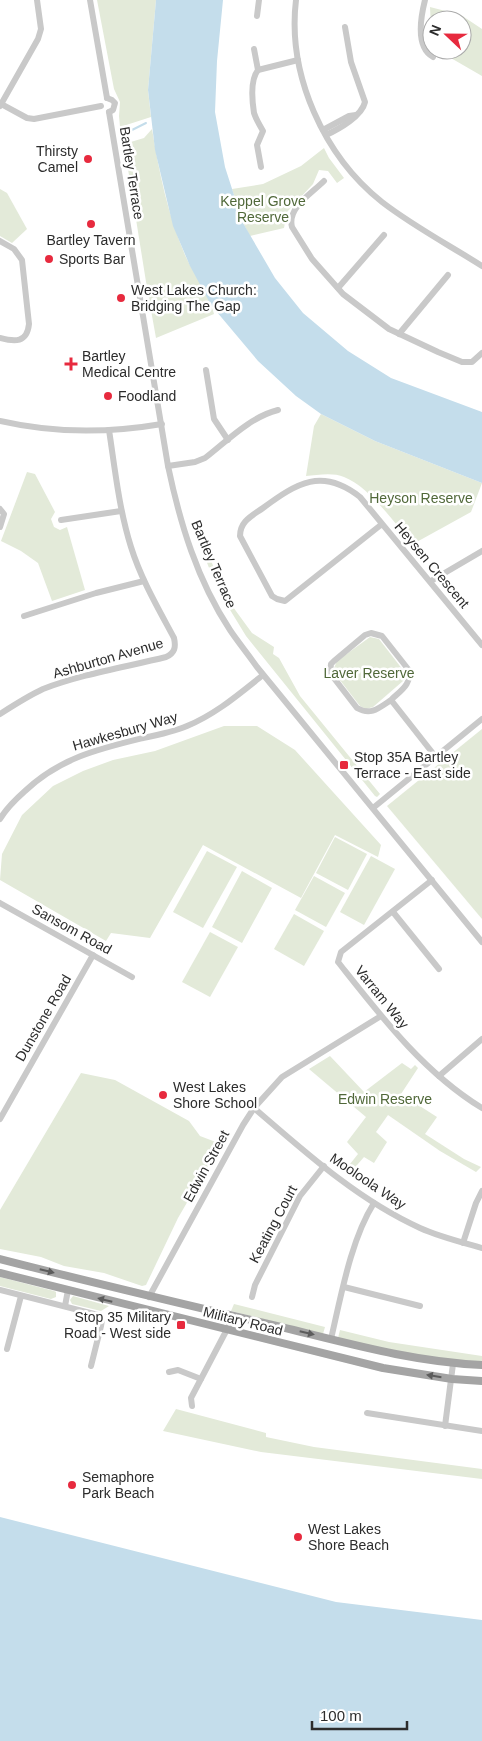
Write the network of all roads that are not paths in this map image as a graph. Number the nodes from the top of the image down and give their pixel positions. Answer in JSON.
{"nodes":[{"id":1,"x":37,"y":0,"type":"edge"},
{"id":2,"x":90,"y":0,"type":"edge"},
{"id":3,"x":259,"y":0,"type":"edge"},
{"id":4,"x":296,"y":0,"type":"edge"},
{"id":5,"x":422,"y":14,"type":"edge"},
{"id":6,"x":257,"y":16,"type":"dead end"},
{"id":7,"x":345,"y":27,"type":"dead end"},
{"id":8,"x":422,"y":38,"type":"edge"},
{"id":9,"x":254,"y":50,"type":"dead end"},
{"id":10,"x":298,"y":60,"type":"junction"},
{"id":11,"x":258,"y":70,"type":"junction"},
{"id":12,"x":107,"y":98,"type":"junction"},
{"id":13,"x":0,"y":105,"type":"edge"},
{"id":14,"x":101,"y":106,"type":"junction"},
{"id":15,"x":109,"y":112,"type":"junction"},
{"id":16,"x":325,"y":132,"type":"junction"},
{"id":17,"x":261,"y":167,"type":"dead end"},
{"id":18,"x":324,"y":181,"type":"dead end"},
{"id":19,"x":384,"y":235,"type":"dead end"},
{"id":20,"x":0,"y":241,"type":"edge"},
{"id":21,"x":482,"y":266,"type":"edge"},
{"id":22,"x":448,"y":275,"type":"dead end"},
{"id":23,"x":338,"y":288,"type":"junction"},
{"id":24,"x":399,"y":334,"type":"junction"},
{"id":25,"x":0,"y":338,"type":"edge"},
{"id":26,"x":482,"y":353,"type":"edge"},
{"id":27,"x":206,"y":370,"type":"dead end"},
{"id":28,"x":278,"y":410,"type":"dead end"},
{"id":29,"x":0,"y":421,"type":"edge"},
{"id":30,"x":162,"y":424,"type":"junction"},
{"id":31,"x":109,"y":430,"type":"junction"},
{"id":32,"x":228,"y":440,"type":"junction"},
{"id":33,"x":168,"y":466,"type":"junction"},
{"id":34,"x":0,"y":509,"type":"edge"},
{"id":35,"x":121,"y":511,"type":"junction"},
{"id":36,"x":60,"y":520,"type":"dead end"},
{"id":37,"x":382,"y":524,"type":"junction"},
{"id":38,"x":0,"y":527,"type":"edge"},
{"id":39,"x":482,"y":551,"type":"edge"},
{"id":40,"x":144,"y":580,"type":"junction"},
{"id":41,"x":431,"y":581,"type":"junction"},
{"id":42,"x":24,"y":616,"type":"dead end"},
{"id":43,"x":479,"y":637,"type":"edge"},
{"id":44,"x":482,"y":645,"type":"edge"},
{"id":45,"x":263,"y":675,"type":"junction"},
{"id":46,"x":391,"y":700,"type":"junction"},
{"id":47,"x":0,"y":714,"type":"edge"},
{"id":48,"x":482,"y":719,"type":"edge"},
{"id":49,"x":435,"y":756,"type":"junction"},
{"id":50,"x":373,"y":808,"type":"junction"},
{"id":51,"x":1,"y":816,"type":"edge"},
{"id":52,"x":432,"y":880,"type":"junction"},
{"id":53,"x":1,"y":905,"type":"edge"},
{"id":54,"x":393,"y":912,"type":"junction"},
{"id":55,"x":482,"y":942,"type":"edge"},
{"id":56,"x":93,"y":955,"type":"junction"},
{"id":57,"x":439,"y":969,"type":"dead end"},
{"id":58,"x":132,"y":977,"type":"dead end"},
{"id":59,"x":381,"y":1016,"type":"junction"},
{"id":60,"x":482,"y":1039,"type":"edge"},
{"id":61,"x":439,"y":1076,"type":"junction"},
{"id":62,"x":254,"y":1108,"type":"junction"},
{"id":63,"x":482,"y":1108,"type":"edge"},
{"id":64,"x":0,"y":1119,"type":"edge"},
{"id":65,"x":324,"y":1166,"type":"junction"},
{"id":66,"x":482,"y":1191,"type":"edge"},
{"id":67,"x":374,"y":1203,"type":"junction"},
{"id":68,"x":463,"y":1243,"type":"junction"},
{"id":69,"x":482,"y":1248,"type":"edge"},
{"id":70,"x":0,"y":1259,"type":"edge"},
{"id":71,"x":0,"y":1273,"type":"edge"},
{"id":72,"x":344,"y":1287,"type":"junction"},
{"id":73,"x":0,"y":1290,"type":"edge"},
{"id":74,"x":68,"y":1290,"type":"junction"},
{"id":75,"x":21,"y":1296,"type":"junction"},
{"id":76,"x":148,"y":1297,"type":"junction"},
{"id":77,"x":252,"y":1297,"type":"dead end"},
{"id":78,"x":64,"y":1306,"type":"junction"},
{"id":79,"x":420,"y":1306,"type":"dead end"},
{"id":80,"x":234,"y":1316,"type":"junction"},
{"id":81,"x":228,"y":1330,"type":"junction"},
{"id":82,"x":331,"y":1339,"type":"junction"},
{"id":83,"x":7,"y":1349,"type":"dead end"},
{"id":84,"x":453,"y":1364,"type":"junction"},
{"id":85,"x":482,"y":1365,"type":"edge"},
{"id":86,"x":92,"y":1366,"type":"dead end"},
{"id":87,"x":169,"y":1372,"type":"dead end"},
{"id":88,"x":201,"y":1379,"type":"junction"},
{"id":89,"x":452,"y":1379,"type":"junction"},
{"id":90,"x":482,"y":1381,"type":"edge"},
{"id":91,"x":192,"y":1406,"type":"dead end"},
{"id":92,"x":366,"y":1413,"type":"dead end"},
{"id":93,"x":445,"y":1426,"type":"junction"},
{"id":94,"x":482,"y":1431,"type":"edge"}],
"edges":[{"from":1,"to":13,"type":"street"},
{"from":2,"to":12,"type":"street"},
{"from":3,"to":6,"type":"street"},
{"from":4,"to":10,"type":"street"},
{"from":5,"to":8,"type":"street"},
{"from":7,"to":16,"type":"street"},
{"from":9,"to":11,"type":"street"},
{"from":10,"to":11,"type":"street"},
{"from":10,"to":16,"type":"street"},
{"from":11,"to":17,"type":"street"},
{"from":12,"to":14,"type":"street"},
{"from":12,"to":15,"type":"street"},
{"from":13,"to":14,"type":"street"},
{"from":14,"to":15,"type":"street"},
{"from":15,"to":30,"type":"street","name":"Bartley Terrace"},
{"from":16,"to":21,"type":"street"},
{"from":18,"to":23,"type":"street"},
{"from":19,"to":23,"type":"street"},
{"from":20,"to":25,"type":"street"},
{"from":22,"to":24,"type":"street"},
{"from":23,"to":24,"type":"street"},
{"from":24,"to":26,"type":"street"},
{"from":27,"to":32,"type":"street"},
{"from":28,"to":32,"type":"street"},
{"from":29,"to":31,"type":"street"},
{"from":30,"to":31,"type":"street"},
{"from":30,"to":33,"type":"street","name":"Bartley Terrace"},
{"from":31,"to":35,"type":"street","name":"Ashburton Avenue"},
{"from":32,"to":33,"type":"street"},
{"from":33,"to":45,"type":"street","name":"Bartley Terrace"},
{"from":34,"to":38,"type":"street"},
{"from":35,"to":36,"type":"street"},
{"from":35,"to":40,"type":"street","name":"Ashburton Avenue"},
{"from":37,"to":37,"type":"street","name":"Heysen Crescent"},
{"from":37,"to":41,"type":"street","name":"Heysen Crescent"},
{"from":39,"to":41,"type":"street"},
{"from":40,"to":42,"type":"street"},
{"from":40,"to":47,"type":"street","name":"Ashburton Avenue"},
{"from":41,"to":43,"type":"street","name":"Heysen Crescent"},
{"from":43,"to":44,"type":"street","name":"Heysen Crescent"},
{"from":45,"to":50,"type":"street","name":"Bartley Terrace"},
{"from":45,"to":51,"type":"street","name":"Hawkesbury Way"},
{"from":46,"to":46,"type":"street"},
{"from":46,"to":49,"type":"street"},
{"from":48,"to":49,"type":"street"},
{"from":49,"to":50,"type":"street"},
{"from":50,"to":52,"type":"street","name":"Bartley Terrace"},
{"from":52,"to":54,"type":"street","name":"Varram Way"},
{"from":52,"to":55,"type":"street","name":"Bartley Terrace"},
{"from":53,"to":56,"type":"street","name":"Sansom Road"},
{"from":54,"to":57,"type":"street"},
{"from":54,"to":59,"type":"street","name":"Varram Way"},
{"from":56,"to":58,"type":"street","name":"Sansom Road"},
{"from":56,"to":64,"type":"street","name":"Dunstone Road"},
{"from":59,"to":61,"type":"street","name":"Varram Way"},
{"from":59,"to":62,"type":"street","name":"Edwin Street"},
{"from":60,"to":61,"type":"street"},
{"from":61,"to":63,"type":"street","name":"Varram Way"},
{"from":62,"to":65,"type":"street","name":"Mooloola Way"},
{"from":62,"to":76,"type":"street","name":"Edwin Street"},
{"from":65,"to":67,"type":"street","name":"Mooloola Way"},
{"from":65,"to":77,"type":"street","name":"Keating Court"},
{"from":66,"to":68,"type":"street"},
{"from":67,"to":68,"type":"street","name":"Mooloola Way"},
{"from":67,"to":72,"type":"street"},
{"from":68,"to":69,"type":"street","name":"Mooloola Way"},
{"from":70,"to":76,"type":"main road","name":"Military Road","one_way":true},
{"from":71,"to":74,"type":"main road","name":"Military Road"},
{"from":72,"to":79,"type":"street"},
{"from":72,"to":82,"type":"street"},
{"from":73,"to":75,"type":"street"},
{"from":74,"to":78,"type":"street"},
{"from":81,"to":74,"type":"main road","name":"Military Road","one_way":true},
{"from":75,"to":78,"type":"street"},
{"from":75,"to":83,"type":"street"},
{"from":76,"to":80,"type":"main road","name":"Military Road"},
{"from":78,"to":86,"type":"street"},
{"from":80,"to":81,"type":"street"},
{"from":80,"to":82,"type":"main road","name":"Military Road","one_way":true},
{"from":81,"to":88,"type":"street"},
{"from":89,"to":81,"type":"main road","name":"Military Road","one_way":true},
{"from":82,"to":84,"type":"main road","name":"Military Road"},
{"from":84,"to":85,"type":"main road","name":"Military Road"},
{"from":84,"to":89,"type":"street"},
{"from":87,"to":88,"type":"street"},
{"from":88,"to":91,"type":"street"},
{"from":89,"to":90,"type":"main road","name":"Military Road"},
{"from":89,"to":93,"type":"street"},
{"from":92,"to":93,"type":"street"},
{"from":93,"to":94,"type":"street"}]}
